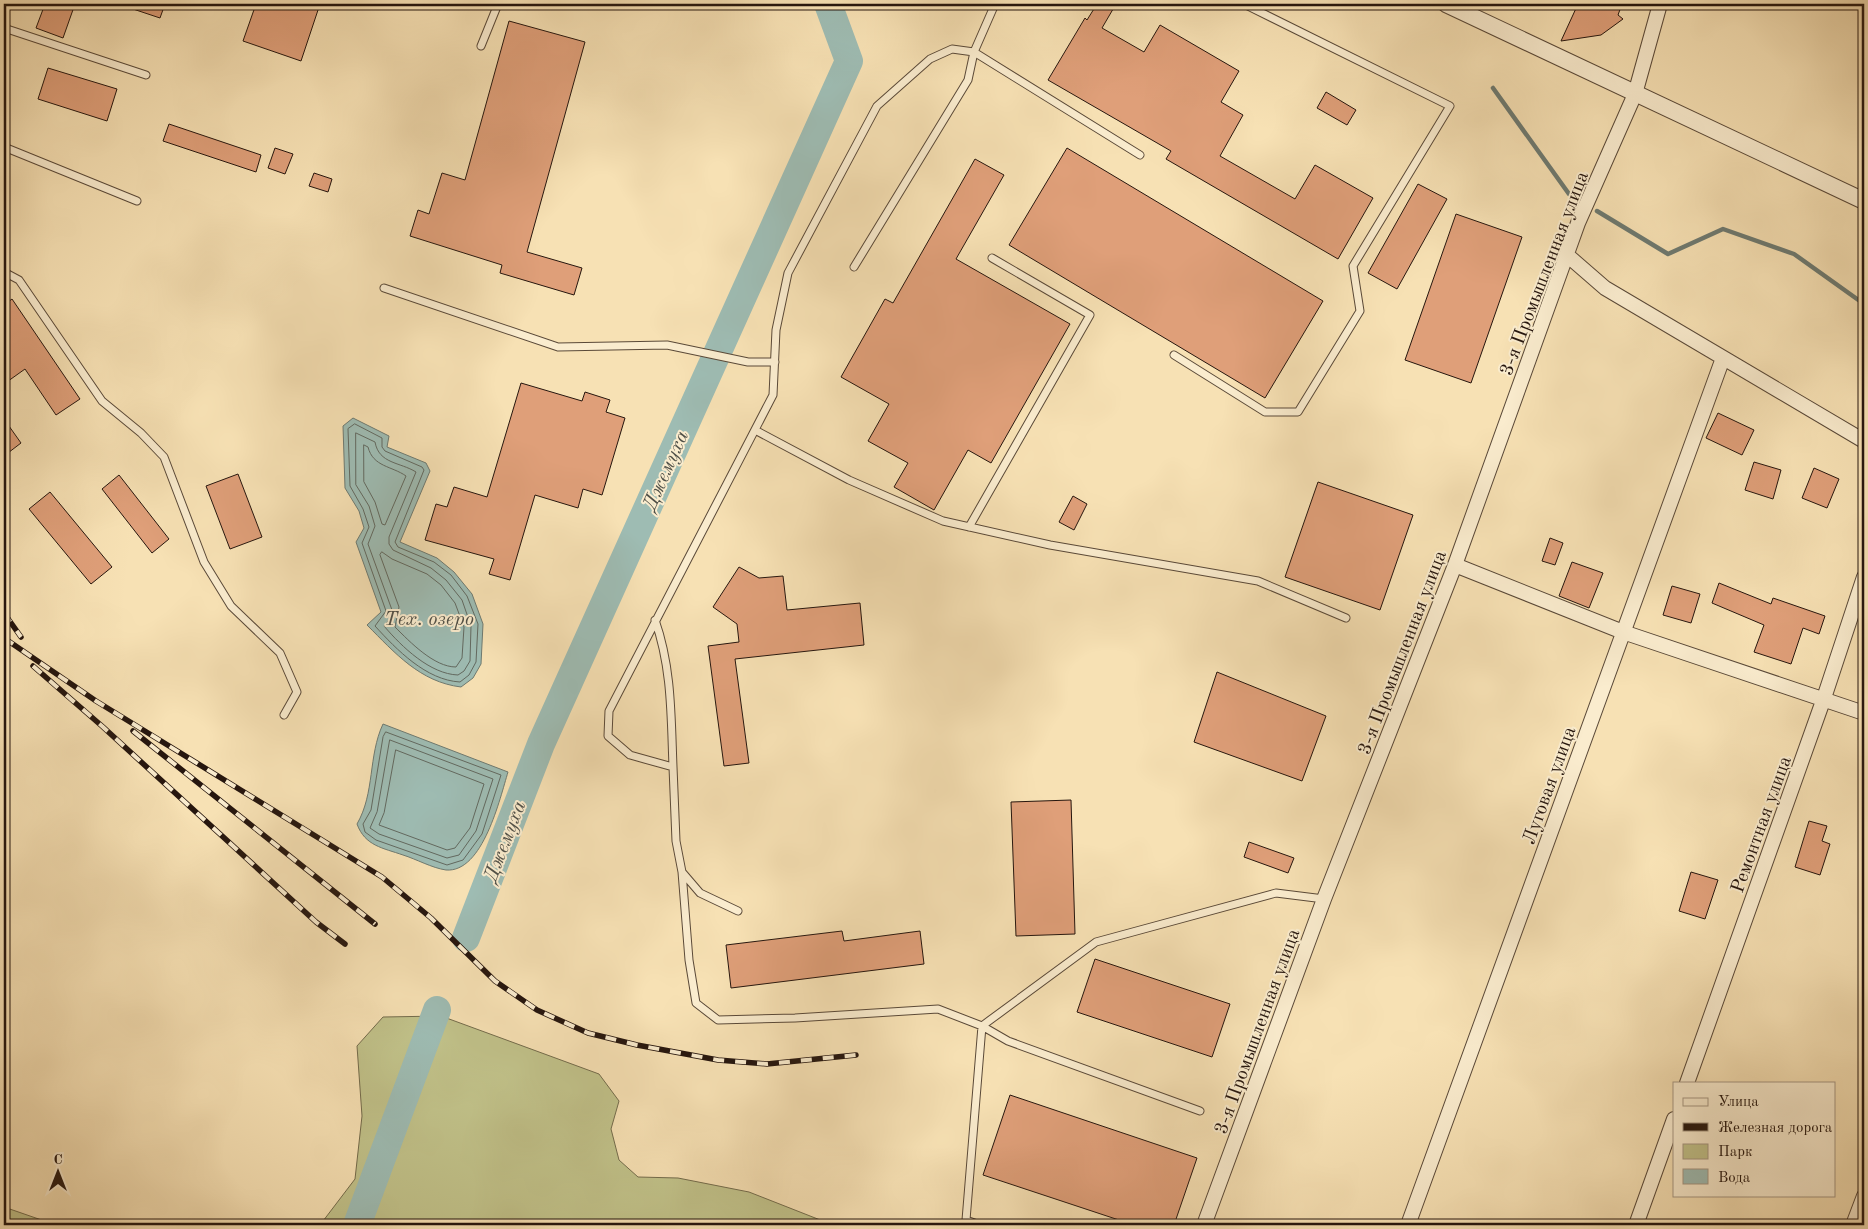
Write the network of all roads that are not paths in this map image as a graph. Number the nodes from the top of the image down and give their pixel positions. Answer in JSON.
{"nodes":[{"id":1,"x":498,"y":4,"type":"edge"},
{"id":2,"x":995,"y":4,"type":"edge"},
{"id":3,"x":1244,"y":4,"type":"edge"},
{"id":4,"x":1446,"y":4,"type":"edge"},
{"id":5,"x":1660,"y":4,"type":"edge"},
{"id":6,"x":4,"y":28,"type":"edge"},
{"id":7,"x":481,"y":46,"type":"dead end"},
{"id":8,"x":974,"y":52,"type":"junction"},
{"id":9,"x":146,"y":75,"type":"dead end"},
{"id":10,"x":1635,"y":94,"type":"junction"},
{"id":11,"x":4,"y":147,"type":"edge"},
{"id":12,"x":1140,"y":156,"type":"dead end"},
{"id":13,"x":137,"y":201,"type":"dead end"},
{"id":14,"x":1864,"y":201,"type":"edge"},
{"id":15,"x":1567,"y":255,"type":"junction"},
{"id":16,"x":992,"y":258,"type":"dead end"},
{"id":17,"x":854,"y":267,"type":"dead end"},
{"id":18,"x":4,"y":272,"type":"edge"},
{"id":19,"x":384,"y":288,"type":"dead end"},
{"id":20,"x":1174,"y":355,"type":"dead end"},
{"id":21,"x":1723,"y":358,"type":"junction"},
{"id":22,"x":775,"y":362,"type":"junction"},
{"id":23,"x":755,"y":430,"type":"junction"},
{"id":24,"x":1864,"y":441,"type":"edge"},
{"id":25,"x":969,"y":527,"type":"junction"},
{"id":26,"x":1455,"y":566,"type":"junction"},
{"id":27,"x":1864,"y":577,"type":"edge"},
{"id":28,"x":1346,"y":618,"type":"dead end"},
{"id":29,"x":656,"y":620,"type":"junction"},
{"id":30,"x":1624,"y":632,"type":"junction"},
{"id":31,"x":1824,"y":698,"type":"junction"},
{"id":32,"x":1864,"y":713,"type":"edge"},
{"id":33,"x":284,"y":715,"type":"dead end"},
{"id":34,"x":673,"y":767,"type":"junction"},
{"id":35,"x":682,"y":872,"type":"junction"},
{"id":36,"x":1324,"y":898,"type":"junction"},
{"id":37,"x":738,"y":911,"type":"dead end"},
{"id":38,"x":982,"y":1026,"type":"junction"},
{"id":39,"x":1687,"y":1082,"type":"edge"},
{"id":40,"x":1200,"y":1110,"type":"dead end"},
{"id":41,"x":1673,"y":1122,"type":"edge"},
{"id":42,"x":1864,"y":1196,"type":"edge"},
{"id":43,"x":980,"y":1225,"type":"edge"},
{"id":44,"x":1204,"y":1225,"type":"edge"},
{"id":45,"x":1408,"y":1225,"type":"edge"},
{"id":46,"x":1636,"y":1225,"type":"edge"},
{"id":47,"x":1854,"y":1225,"type":"edge"}],
"edges":[{"from":1,"to":7,"type":"lane"},
{"from":2,"to":8,"type":"lane"},
{"from":3,"to":20,"type":"lane"},
{"from":4,"to":10,"type":"street"},
{"from":5,"to":10,"type":"street","name":"3-я Промышленная улица"},
{"from":6,"to":9,"type":"lane"},
{"from":8,"to":12,"type":"lane"},
{"from":8,"to":17,"type":"lane"},
{"from":8,"to":22,"type":"lane"},
{"from":10,"to":14,"type":"street"},
{"from":10,"to":15,"type":"street","name":"3-я Промышленная улица"},
{"from":11,"to":13,"type":"lane"},
{"from":15,"to":21,"type":"street"},
{"from":15,"to":26,"type":"street","name":"3-я Промышленная улица"},
{"from":16,"to":25,"type":"lane"},
{"from":18,"to":33,"type":"lane"},
{"from":19,"to":22,"type":"lane"},
{"from":21,"to":24,"type":"street"},
{"from":21,"to":30,"type":"street","name":"Луговая улица"},
{"from":22,"to":23,"type":"lane"},
{"from":23,"to":25,"type":"lane"},
{"from":23,"to":29,"type":"lane"},
{"from":25,"to":28,"type":"lane"},
{"from":26,"to":30,"type":"street"},
{"from":26,"to":36,"type":"street","name":"3-я Промышленная улица"},
{"from":27,"to":31,"type":"street","name":"Ремонтная улица"},
{"from":29,"to":34,"type":"lane"},
{"from":29,"to":34,"type":"lane"},
{"from":30,"to":31,"type":"street"},
{"from":30,"to":45,"type":"street","name":"Луговая улица"},
{"from":31,"to":32,"type":"street"},
{"from":31,"to":39,"type":"street","name":"Ремонтная улица"},
{"from":34,"to":35,"type":"lane"},
{"from":35,"to":37,"type":"lane"},
{"from":35,"to":38,"type":"lane"},
{"from":36,"to":38,"type":"lane"},
{"from":36,"to":44,"type":"street","name":"3-я Промышленная улица"},
{"from":38,"to":40,"type":"lane"},
{"from":38,"to":43,"type":"lane"},
{"from":41,"to":46,"type":"street"},
{"from":42,"to":47,"type":"street"}]}
